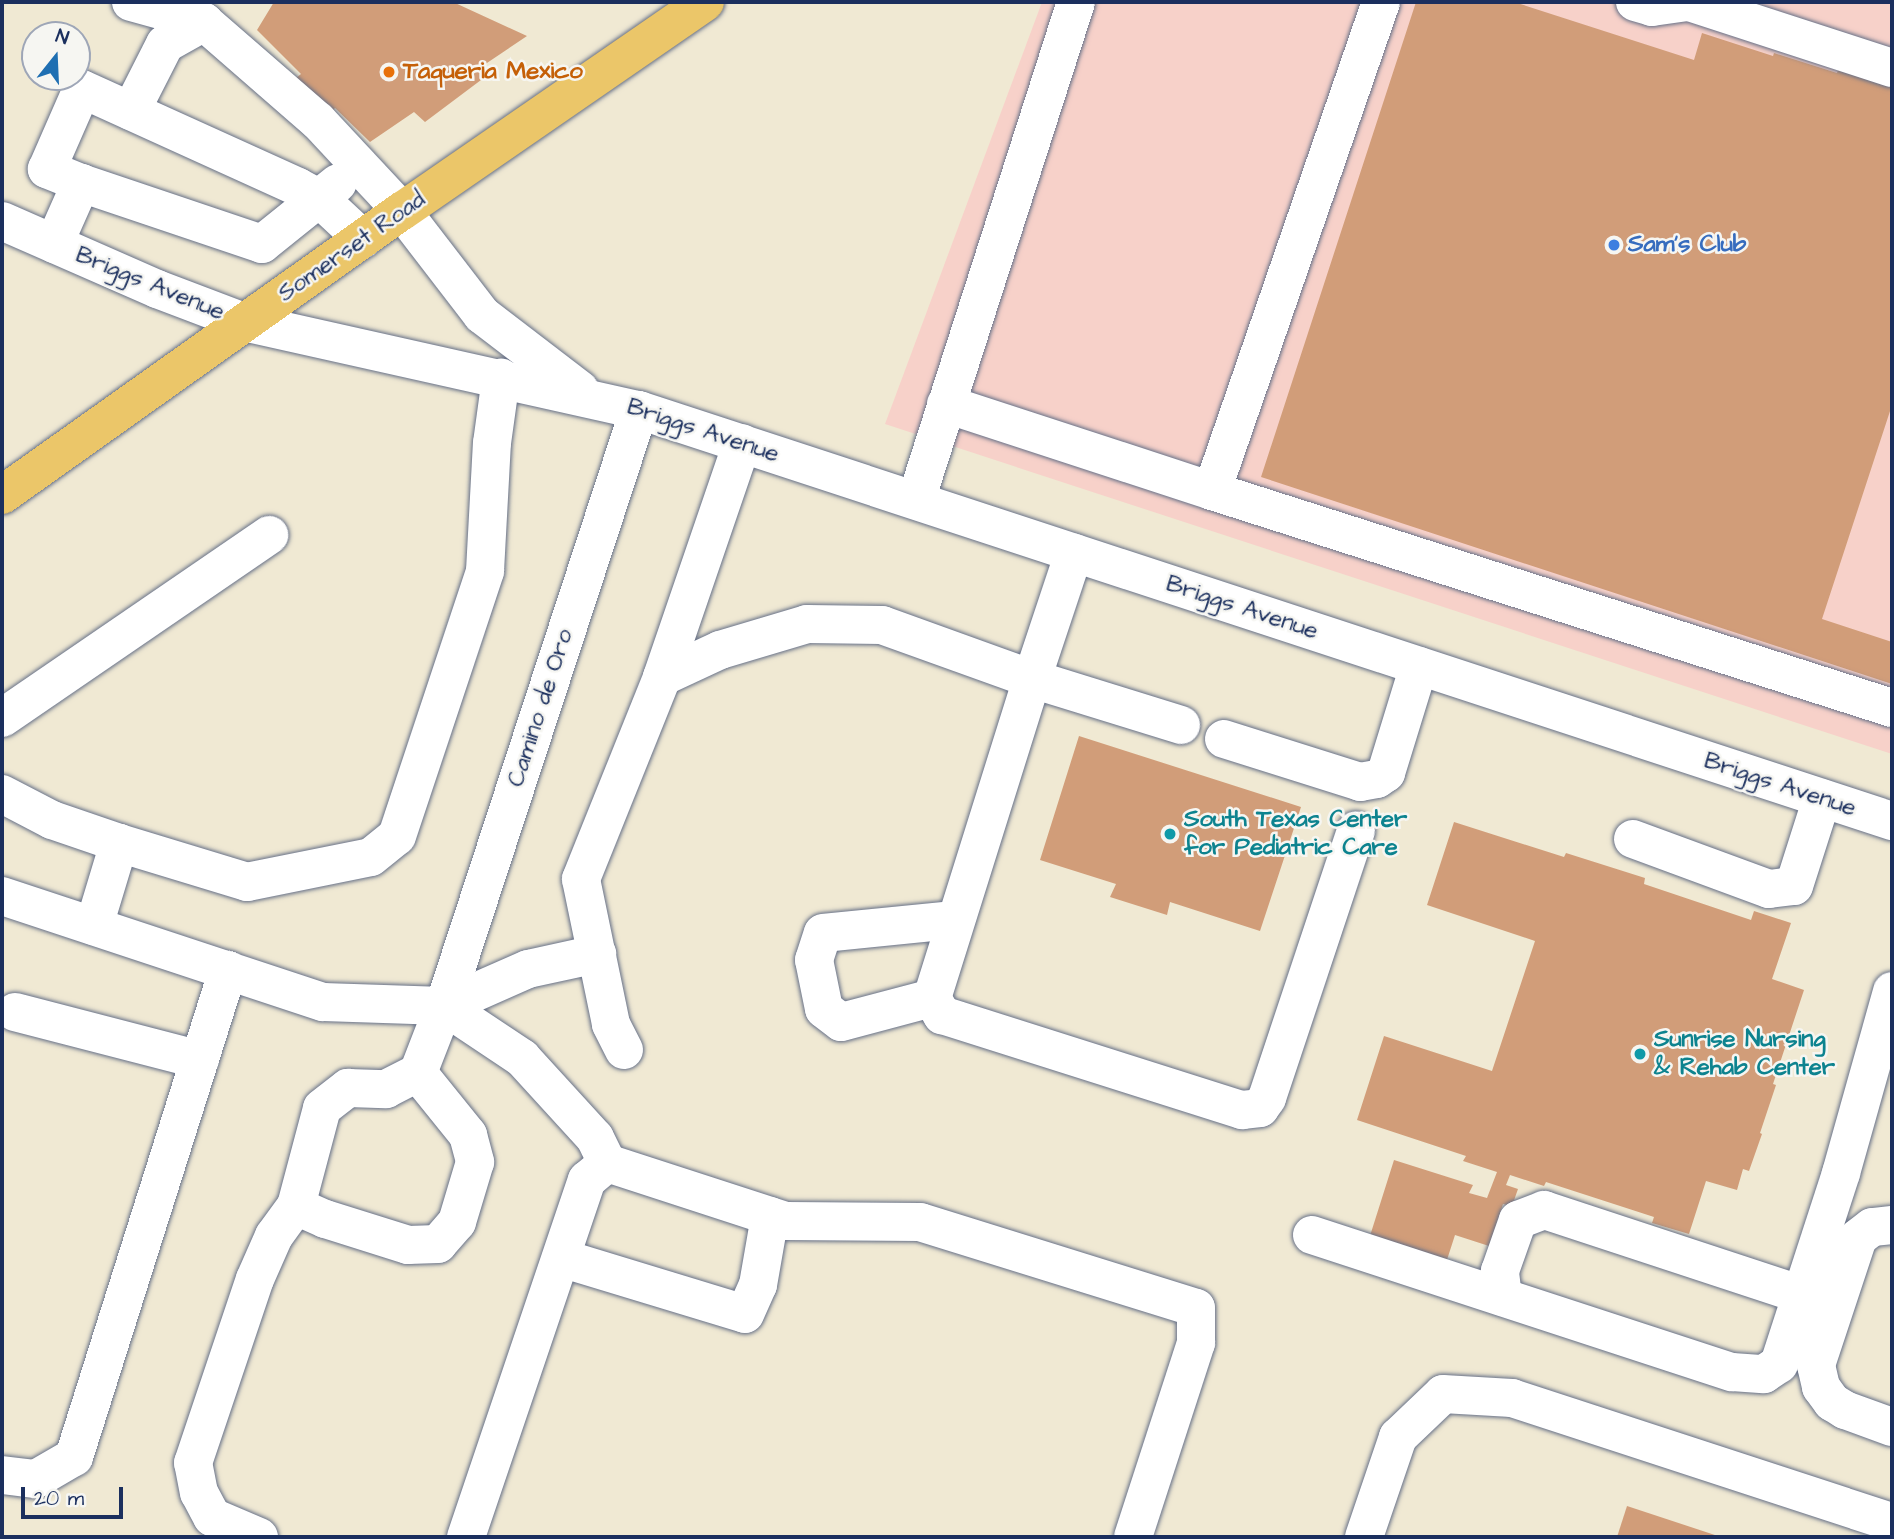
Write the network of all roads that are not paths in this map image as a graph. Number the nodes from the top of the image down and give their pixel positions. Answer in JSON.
{"nodes":[{"id":1,"x":131,"y":2,"type":"edge"},
{"id":2,"x":705,"y":2,"type":"edge"},
{"id":3,"x":1076,"y":2,"type":"edge"},
{"id":4,"x":1381,"y":2,"type":"edge"},
{"id":5,"x":1635,"y":2,"type":"edge"},
{"id":6,"x":1687,"y":2,"type":"edge"},
{"id":7,"x":200,"y":12,"type":"edge"},
{"id":8,"x":1892,"y":68,"type":"edge"},
{"id":9,"x":131,"y":111,"type":"junction"},
{"id":10,"x":359,"y":166,"type":"junction"},
{"id":11,"x":81,"y":183,"type":"junction"},
{"id":12,"x":319,"y":198,"type":"junction"},
{"id":13,"x":402,"y":211,"type":"junction"},
{"id":14,"x":2,"y":221,"type":"edge"},
{"id":15,"x":363,"y":239,"type":"junction"},
{"id":16,"x":54,"y":244,"type":"junction"},
{"id":17,"x":244,"y":322,"type":"junction"},
{"id":18,"x":501,"y":378,"type":"junction"},
{"id":19,"x":590,"y":397,"type":"junction"},
{"id":20,"x":946,"y":404,"type":"junction"},
{"id":21,"x":639,"y":410,"type":"junction"},
{"id":22,"x":742,"y":443,"type":"junction"},
{"id":23,"x":1212,"y":491,"type":"junction"},
{"id":24,"x":2,"y":495,"type":"edge"},
{"id":25,"x":916,"y":500,"type":"junction"},
{"id":26,"x":269,"y":535,"type":"dead end"},
{"id":27,"x":1074,"y":553,"type":"junction"},
{"id":28,"x":1419,"y":666,"type":"junction"},
{"id":29,"x":662,"y":677,"type":"junction"},
{"id":30,"x":1032,"y":679,"type":"junction"},
{"id":31,"x":1892,"y":708,"type":"edge"},
{"id":32,"x":2,"y":718,"type":"edge"},
{"id":33,"x":1181,"y":725,"type":"dead end"},
{"id":34,"x":1224,"y":739,"type":"dead end"},
{"id":35,"x":2,"y":794,"type":"edge"},
{"id":36,"x":1822,"y":798,"type":"junction"},
{"id":37,"x":1892,"y":821,"type":"edge"},
{"id":38,"x":1356,"y":830,"type":"dead end"},
{"id":39,"x":1633,"y":839,"type":"dead end"},
{"id":40,"x":119,"y":843,"type":"junction"},
{"id":41,"x":2,"y":896,"type":"edge"},
{"id":42,"x":954,"y":920,"type":"junction"},
{"id":43,"x":94,"y":926,"type":"junction"},
{"id":44,"x":597,"y":954,"type":"junction"},
{"id":45,"x":228,"y":970,"type":"junction"},
{"id":46,"x":1892,"y":991,"type":"edge"},
{"id":47,"x":932,"y":998,"type":"junction"},
{"id":48,"x":444,"y":1006,"type":"junction"},
{"id":49,"x":15,"y":1012,"type":"dead end"},
{"id":50,"x":624,"y":1050,"type":"dead end"},
{"id":51,"x":200,"y":1060,"type":"junction"},
{"id":52,"x":418,"y":1073,"type":"junction"},
{"id":53,"x":607,"y":1163,"type":"junction"},
{"id":54,"x":296,"y":1206,"type":"junction"},
{"id":55,"x":770,"y":1216,"type":"junction"},
{"id":56,"x":1892,"y":1225,"type":"edge"},
{"id":57,"x":1312,"y":1235,"type":"dead end"},
{"id":58,"x":561,"y":1258,"type":"junction"},
{"id":59,"x":1800,"y":1294,"type":"junction"},
{"id":60,"x":1503,"y":1297,"type":"junction"},
{"id":61,"x":1892,"y":1427,"type":"edge"},
{"id":62,"x":2,"y":1475,"type":"edge"},
{"id":63,"x":1892,"y":1522,"type":"edge"},
{"id":64,"x":259,"y":1537,"type":"edge"},
{"id":65,"x":466,"y":1537,"type":"edge"},
{"id":66,"x":1133,"y":1537,"type":"edge"},
{"id":67,"x":1364,"y":1537,"type":"edge"}],
"edges":[{"from":1,"to":7,"type":"street"},
{"from":2,"to":13,"type":"main road","name":"Somerset Road"},
{"from":3,"to":20,"type":"street"},
{"from":4,"to":23,"type":"street"},
{"from":5,"to":6,"type":"street"},
{"from":6,"to":8,"type":"street"},
{"from":7,"to":9,"type":"street"},
{"from":7,"to":10,"type":"street","name":"Briggs Avenue"},
{"from":9,"to":11,"type":"street"},
{"from":9,"to":12,"type":"street"},
{"from":10,"to":12,"type":"street"},
{"from":10,"to":13,"type":"street","name":"Briggs Avenue"},
{"from":11,"to":12,"type":"street"},
{"from":11,"to":16,"type":"street"},
{"from":12,"to":15,"type":"street"},
{"from":13,"to":15,"type":"main road","name":"Somerset Road"},
{"from":13,"to":19,"type":"street","name":"Briggs Avenue"},
{"from":14,"to":16,"type":"street","name":"Briggs Avenue"},
{"from":15,"to":17,"type":"main road","name":"Somerset Road"},
{"from":16,"to":17,"type":"street","name":"Briggs Avenue"},
{"from":17,"to":18,"type":"street","name":"Briggs Avenue"},
{"from":17,"to":24,"type":"main road","name":"Somerset Road"},
{"from":18,"to":19,"type":"street","name":"Briggs Avenue"},
{"from":18,"to":40,"type":"street"},
{"from":19,"to":21,"type":"street","name":"Briggs Avenue"},
{"from":20,"to":23,"type":"street"},
{"from":20,"to":25,"type":"street"},
{"from":21,"to":22,"type":"street","name":"Briggs Avenue"},
{"from":21,"to":48,"type":"street","name":"Camino de Oro"},
{"from":22,"to":25,"type":"street","name":"Briggs Avenue"},
{"from":22,"to":29,"type":"street"},
{"from":23,"to":31,"type":"street"},
{"from":25,"to":27,"type":"street","name":"Briggs Avenue"},
{"from":26,"to":32,"type":"street"},
{"from":27,"to":28,"type":"street","name":"Briggs Avenue"},
{"from":27,"to":30,"type":"street"},
{"from":28,"to":34,"type":"street"},
{"from":28,"to":36,"type":"street","name":"Briggs Avenue"},
{"from":29,"to":30,"type":"street"},
{"from":29,"to":44,"type":"street"},
{"from":30,"to":33,"type":"street"},
{"from":30,"to":42,"type":"street"},
{"from":35,"to":40,"type":"street"},
{"from":36,"to":37,"type":"street","name":"Briggs Avenue"},
{"from":36,"to":39,"type":"street"},
{"from":38,"to":47,"type":"street"},
{"from":40,"to":43,"type":"street"},
{"from":41,"to":43,"type":"street"},
{"from":42,"to":47,"type":"street"},
{"from":42,"to":47,"type":"street"},
{"from":43,"to":45,"type":"street"},
{"from":44,"to":48,"type":"street"},
{"from":44,"to":50,"type":"street"},
{"from":45,"to":48,"type":"street"},
{"from":45,"to":51,"type":"street"},
{"from":46,"to":59,"type":"street"},
{"from":48,"to":52,"type":"street","name":"Camino de Oro"},
{"from":48,"to":53,"type":"street"},
{"from":49,"to":51,"type":"street"},
{"from":51,"to":62,"type":"street"},
{"from":52,"to":54,"type":"street"},
{"from":52,"to":54,"type":"street"},
{"from":53,"to":55,"type":"street"},
{"from":53,"to":58,"type":"street"},
{"from":54,"to":64,"type":"street"},
{"from":55,"to":58,"type":"street"},
{"from":55,"to":66,"type":"street"},
{"from":56,"to":61,"type":"street"},
{"from":57,"to":60,"type":"street"},
{"from":58,"to":65,"type":"street"},
{"from":59,"to":60,"type":"street"},
{"from":59,"to":60,"type":"street"},
{"from":63,"to":67,"type":"street"}]}
